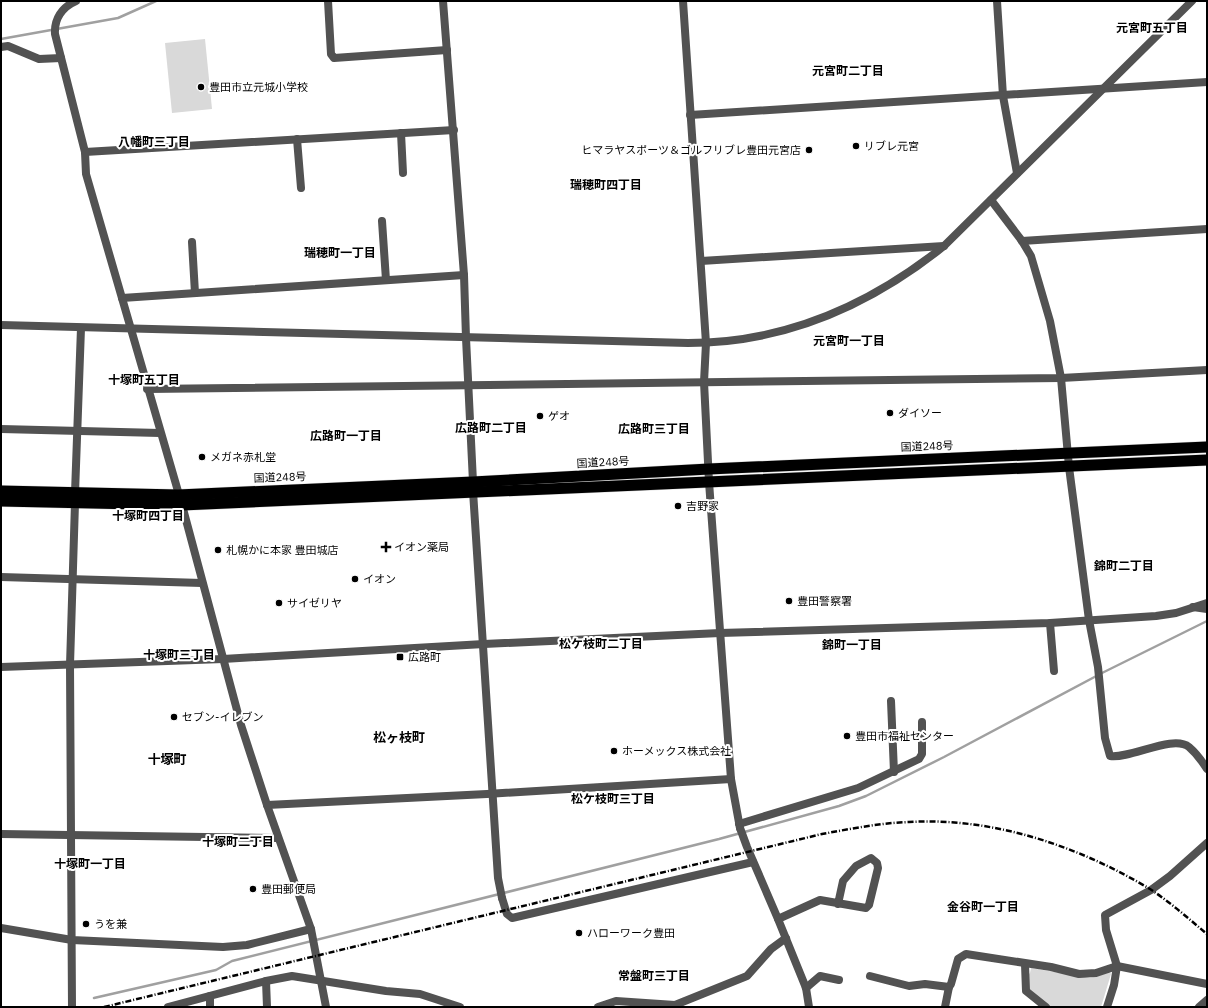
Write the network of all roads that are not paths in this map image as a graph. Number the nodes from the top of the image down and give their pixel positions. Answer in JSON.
{"nodes":[{"id":1,"x":76,"y":1,"type":"edge"},
{"id":2,"x":328,"y":1,"type":"edge"},
{"id":3,"x":443,"y":1,"type":"edge"},
{"id":4,"x":683,"y":1,"type":"edge"},
{"id":5,"x":997,"y":1,"type":"edge"},
{"id":6,"x":1192,"y":1,"type":"edge"},
{"id":7,"x":1,"y":47,"type":"edge"},
{"id":8,"x":447,"y":50,"type":"junction"},
{"id":9,"x":61,"y":58,"type":"junction"},
{"id":10,"x":1207,"y":82,"type":"edge"},
{"id":11,"x":1103,"y":89,"type":"junction"},
{"id":12,"x":1004,"y":96,"type":"junction"},
{"id":13,"x":690,"y":115,"type":"junction"},
{"id":14,"x":454,"y":130,"type":"junction"},
{"id":15,"x":401,"y":133,"type":"junction"},
{"id":16,"x":297,"y":139,"type":"junction"},
{"id":17,"x":85,"y":152,"type":"junction"},
{"id":18,"x":403,"y":173,"type":"dead end"},
{"id":19,"x":1017,"y":173,"type":"junction"},
{"id":20,"x":301,"y":188,"type":"dead end"},
{"id":21,"x":990,"y":200,"type":"junction"},
{"id":22,"x":382,"y":221,"type":"dead end"},
{"id":23,"x":1207,"y":229,"type":"edge"},
{"id":24,"x":1022,"y":241,"type":"junction"},
{"id":25,"x":192,"y":242,"type":"dead end"},
{"id":26,"x":944,"y":246,"type":"junction"},
{"id":27,"x":701,"y":261,"type":"junction"},
{"id":28,"x":464,"y":275,"type":"junction"},
{"id":29,"x":386,"y":280,"type":"junction"},
{"id":30,"x":195,"y":293,"type":"junction"},
{"id":31,"x":122,"y":298,"type":"junction"},
{"id":32,"x":1,"y":325,"type":"edge"},
{"id":33,"x":81,"y":328,"type":"junction"},
{"id":34,"x":129,"y":329,"type":"junction"},
{"id":35,"x":466,"y":338,"type":"junction"},
{"id":36,"x":706,"y":343,"type":"junction"},
{"id":37,"x":1207,"y":370,"type":"edge"},
{"id":38,"x":1061,"y":378,"type":"junction"},
{"id":39,"x":704,"y":382,"type":"junction"},
{"id":40,"x":469,"y":384,"type":"junction"},
{"id":41,"x":147,"y":389,"type":"junction"},
{"id":42,"x":1,"y":429,"type":"edge"},
{"id":43,"x":77,"y":432,"type":"junction"},
{"id":44,"x":160,"y":433,"type":"junction"},
{"id":45,"x":1207,"y":447,"type":"edge"},
{"id":46,"x":1068,"y":454,"type":"junction"},
{"id":47,"x":1207,"y":460,"type":"edge"},
{"id":48,"x":1069,"y":467,"type":"junction"},
{"id":49,"x":709,"y":469,"type":"junction"},
{"id":50,"x":709,"y":482,"type":"junction"},
{"id":51,"x":473,"y":487,"type":"junction"},
{"id":52,"x":1,"y":491,"type":"edge"},
{"id":53,"x":178,"y":495,"type":"junction"},
{"id":54,"x":75,"y":498,"type":"junction"},
{"id":55,"x":1,"y":501,"type":"edge"},
{"id":56,"x":182,"y":506,"type":"junction"},
{"id":57,"x":1,"y":577,"type":"edge"},
{"id":58,"x":73,"y":579,"type":"junction"},
{"id":59,"x":202,"y":583,"type":"junction"},
{"id":60,"x":1207,"y":603,"type":"edge"},
{"id":61,"x":1193,"y":607,"type":"junction"},
{"id":62,"x":1207,"y":609,"type":"edge"},
{"id":63,"x":1088,"y":620,"type":"junction"},
{"id":64,"x":1050,"y":622,"type":"junction"},
{"id":65,"x":720,"y":633,"type":"junction"},
{"id":66,"x":484,"y":644,"type":"junction"},
{"id":67,"x":223,"y":659,"type":"junction"},
{"id":68,"x":70,"y":665,"type":"junction"},
{"id":69,"x":1,"y":667,"type":"edge"},
{"id":70,"x":1054,"y":671,"type":"dead end"},
{"id":71,"x":891,"y":701,"type":"dead end"},
{"id":72,"x":922,"y":722,"type":"dead end"},
{"id":73,"x":1207,"y":769,"type":"edge"},
{"id":74,"x":894,"y":772,"type":"junction"},
{"id":75,"x":731,"y":779,"type":"junction"},
{"id":76,"x":493,"y":792,"type":"junction"},
{"id":77,"x":267,"y":805,"type":"junction"},
{"id":78,"x":740,"y":826,"type":"junction"},
{"id":79,"x":1,"y":834,"type":"edge"},
{"id":80,"x":72,"y":835,"type":"junction"},
{"id":81,"x":278,"y":838,"type":"junction"},
{"id":82,"x":1207,"y":843,"type":"edge"},
{"id":83,"x":753,"y":862,"type":"junction"},
{"id":84,"x":838,"y":904,"type":"junction"},
{"id":85,"x":778,"y":919,"type":"junction"},
{"id":86,"x":1,"y":928,"type":"edge"},
{"id":87,"x":311,"y":929,"type":"junction"},
{"id":88,"x":786,"y":938,"type":"junction"},
{"id":89,"x":72,"y":940,"type":"junction"},
{"id":90,"x":1025,"y":964,"type":"junction"},
{"id":91,"x":1117,"y":966,"type":"junction"},
{"id":92,"x":870,"y":976,"type":"dead end"},
{"id":93,"x":839,"y":980,"type":"dead end"},
{"id":94,"x":266,"y":981,"type":"junction"},
{"id":95,"x":322,"y":981,"type":"junction"},
{"id":96,"x":1207,"y":984,"type":"edge"},
{"id":97,"x":949,"y":987,"type":"junction"},
{"id":98,"x":806,"y":988,"type":"junction"},
{"id":99,"x":210,"y":996,"type":"junction"},
{"id":100,"x":1207,"y":1000,"type":"edge"},
{"id":101,"x":72,"y":1007,"type":"edge"},
{"id":102,"x":168,"y":1007,"type":"edge"},
{"id":103,"x":210,"y":1007,"type":"edge"},
{"id":104,"x":267,"y":1007,"type":"edge"},
{"id":105,"x":326,"y":1007,"type":"edge"},
{"id":106,"x":460,"y":1007,"type":"edge"},
{"id":107,"x":598,"y":1007,"type":"edge"},
{"id":108,"x":809,"y":1007,"type":"edge"},
{"id":109,"x":945,"y":1007,"type":"edge"},
{"id":110,"x":1046,"y":1007,"type":"edge"},
{"id":111,"x":1107,"y":1007,"type":"edge"},
{"id":112,"x":1199,"y":1007,"type":"edge"}],
"edges":[{"from":1,"to":9,"type":"street"},
{"from":2,"to":8,"type":"street"},
{"from":3,"to":8,"type":"street"},
{"from":4,"to":13,"type":"street"},
{"from":5,"to":12,"type":"street"},
{"from":6,"to":11,"type":"street"},
{"from":7,"to":9,"type":"street"},
{"from":8,"to":14,"type":"street"},
{"from":9,"to":17,"type":"street"},
{"from":10,"to":11,"type":"street"},
{"from":11,"to":12,"type":"street"},
{"from":11,"to":19,"type":"street"},
{"from":12,"to":13,"type":"street"},
{"from":12,"to":19,"type":"street"},
{"from":13,"to":27,"type":"street"},
{"from":14,"to":15,"type":"street"},
{"from":14,"to":28,"type":"street"},
{"from":15,"to":16,"type":"street"},
{"from":15,"to":18,"type":"street"},
{"from":16,"to":17,"type":"street"},
{"from":16,"to":20,"type":"street"},
{"from":17,"to":31,"type":"street"},
{"from":19,"to":21,"type":"street"},
{"from":21,"to":24,"type":"street"},
{"from":21,"to":26,"type":"street"},
{"from":22,"to":29,"type":"street"},
{"from":23,"to":24,"type":"street"},
{"from":24,"to":38,"type":"street"},
{"from":25,"to":30,"type":"street"},
{"from":26,"to":27,"type":"street"},
{"from":26,"to":36,"type":"street"},
{"from":27,"to":36,"type":"street"},
{"from":28,"to":29,"type":"street"},
{"from":28,"to":35,"type":"street"},
{"from":29,"to":30,"type":"street"},
{"from":30,"to":31,"type":"street"},
{"from":31,"to":34,"type":"street"},
{"from":32,"to":33,"type":"street"},
{"from":33,"to":34,"type":"street"},
{"from":33,"to":43,"type":"street"},
{"from":34,"to":35,"type":"street"},
{"from":34,"to":41,"type":"street"},
{"from":35,"to":36,"type":"street"},
{"from":35,"to":40,"type":"street"},
{"from":36,"to":39,"type":"street"},
{"from":37,"to":38,"type":"street"},
{"from":38,"to":39,"type":"street"},
{"from":38,"to":46,"type":"street"},
{"from":39,"to":40,"type":"street"},
{"from":39,"to":49,"type":"street"},
{"from":40,"to":41,"type":"street"},
{"from":40,"to":51,"type":"street"},
{"from":41,"to":44,"type":"street"},
{"from":42,"to":43,"type":"street"},
{"from":43,"to":44,"type":"street"},
{"from":43,"to":54,"type":"street"},
{"from":44,"to":53,"type":"street"},
{"from":45,"to":46,"type":"highway","name":"国道248号"},
{"from":46,"to":48,"type":"street"},
{"from":46,"to":49,"type":"highway","name":"国道248号"},
{"from":47,"to":48,"type":"highway","name":"国道248号"},
{"from":48,"to":50,"type":"highway","name":"国道248号"},
{"from":48,"to":63,"type":"street"},
{"from":49,"to":50,"type":"street"},
{"from":49,"to":51,"type":"highway","name":"国道248号"},
{"from":50,"to":51,"type":"highway","name":"国道248号"},
{"from":50,"to":65,"type":"street"},
{"from":51,"to":53,"type":"highway","name":"国道248号"},
{"from":51,"to":56,"type":"highway","name":"国道248号"},
{"from":51,"to":66,"type":"street"},
{"from":52,"to":54,"type":"highway","name":"国道248号"},
{"from":53,"to":54,"type":"highway","name":"国道248号"},
{"from":53,"to":56,"type":"street"},
{"from":54,"to":55,"type":"highway","name":"国道248号"},
{"from":54,"to":56,"type":"highway","name":"国道248号"},
{"from":54,"to":58,"type":"street"},
{"from":56,"to":59,"type":"street"},
{"from":57,"to":58,"type":"street"},
{"from":58,"to":59,"type":"street"},
{"from":58,"to":68,"type":"street"},
{"from":59,"to":67,"type":"street"},
{"from":60,"to":61,"type":"street"},
{"from":61,"to":62,"type":"street"},
{"from":61,"to":63,"type":"street"},
{"from":63,"to":64,"type":"street"},
{"from":63,"to":73,"type":"street"},
{"from":64,"to":65,"type":"street"},
{"from":64,"to":70,"type":"street"},
{"from":65,"to":66,"type":"street"},
{"from":65,"to":75,"type":"street"},
{"from":66,"to":67,"type":"street"},
{"from":66,"to":76,"type":"street"},
{"from":67,"to":68,"type":"street"},
{"from":67,"to":77,"type":"street"},
{"from":68,"to":69,"type":"street"},
{"from":68,"to":80,"type":"street"},
{"from":71,"to":74,"type":"street"},
{"from":72,"to":74,"type":"street"},
{"from":74,"to":78,"type":"street"},
{"from":75,"to":76,"type":"street"},
{"from":75,"to":78,"type":"street"},
{"from":76,"to":77,"type":"street"},
{"from":76,"to":83,"type":"street"},
{"from":77,"to":81,"type":"street"},
{"from":78,"to":83,"type":"street"},
{"from":79,"to":80,"type":"street"},
{"from":80,"to":81,"type":"street"},
{"from":80,"to":89,"type":"street"},
{"from":81,"to":87,"type":"street"},
{"from":82,"to":91,"type":"street"},
{"from":83,"to":85,"type":"street"},
{"from":84,"to":84,"type":"street"},
{"from":84,"to":85,"type":"street"},
{"from":85,"to":88,"type":"street"},
{"from":86,"to":89,"type":"street"},
{"from":87,"to":89,"type":"street"},
{"from":87,"to":95,"type":"street"},
{"from":88,"to":98,"type":"street"},
{"from":88,"to":107,"type":"street"},
{"from":89,"to":101,"type":"street"},
{"from":90,"to":91,"type":"street"},
{"from":90,"to":97,"type":"street"},
{"from":90,"to":110,"type":"street"},
{"from":91,"to":96,"type":"street"},
{"from":91,"to":111,"type":"street"},
{"from":92,"to":97,"type":"street"},
{"from":93,"to":98,"type":"street"},
{"from":94,"to":95,"type":"street"},
{"from":94,"to":99,"type":"street"},
{"from":94,"to":104,"type":"street"},
{"from":95,"to":105,"type":"street"},
{"from":95,"to":106,"type":"street"},
{"from":97,"to":109,"type":"street"},
{"from":98,"to":108,"type":"street"},
{"from":99,"to":102,"type":"street"},
{"from":99,"to":103,"type":"street"},
{"from":100,"to":112,"type":"street"}]}
